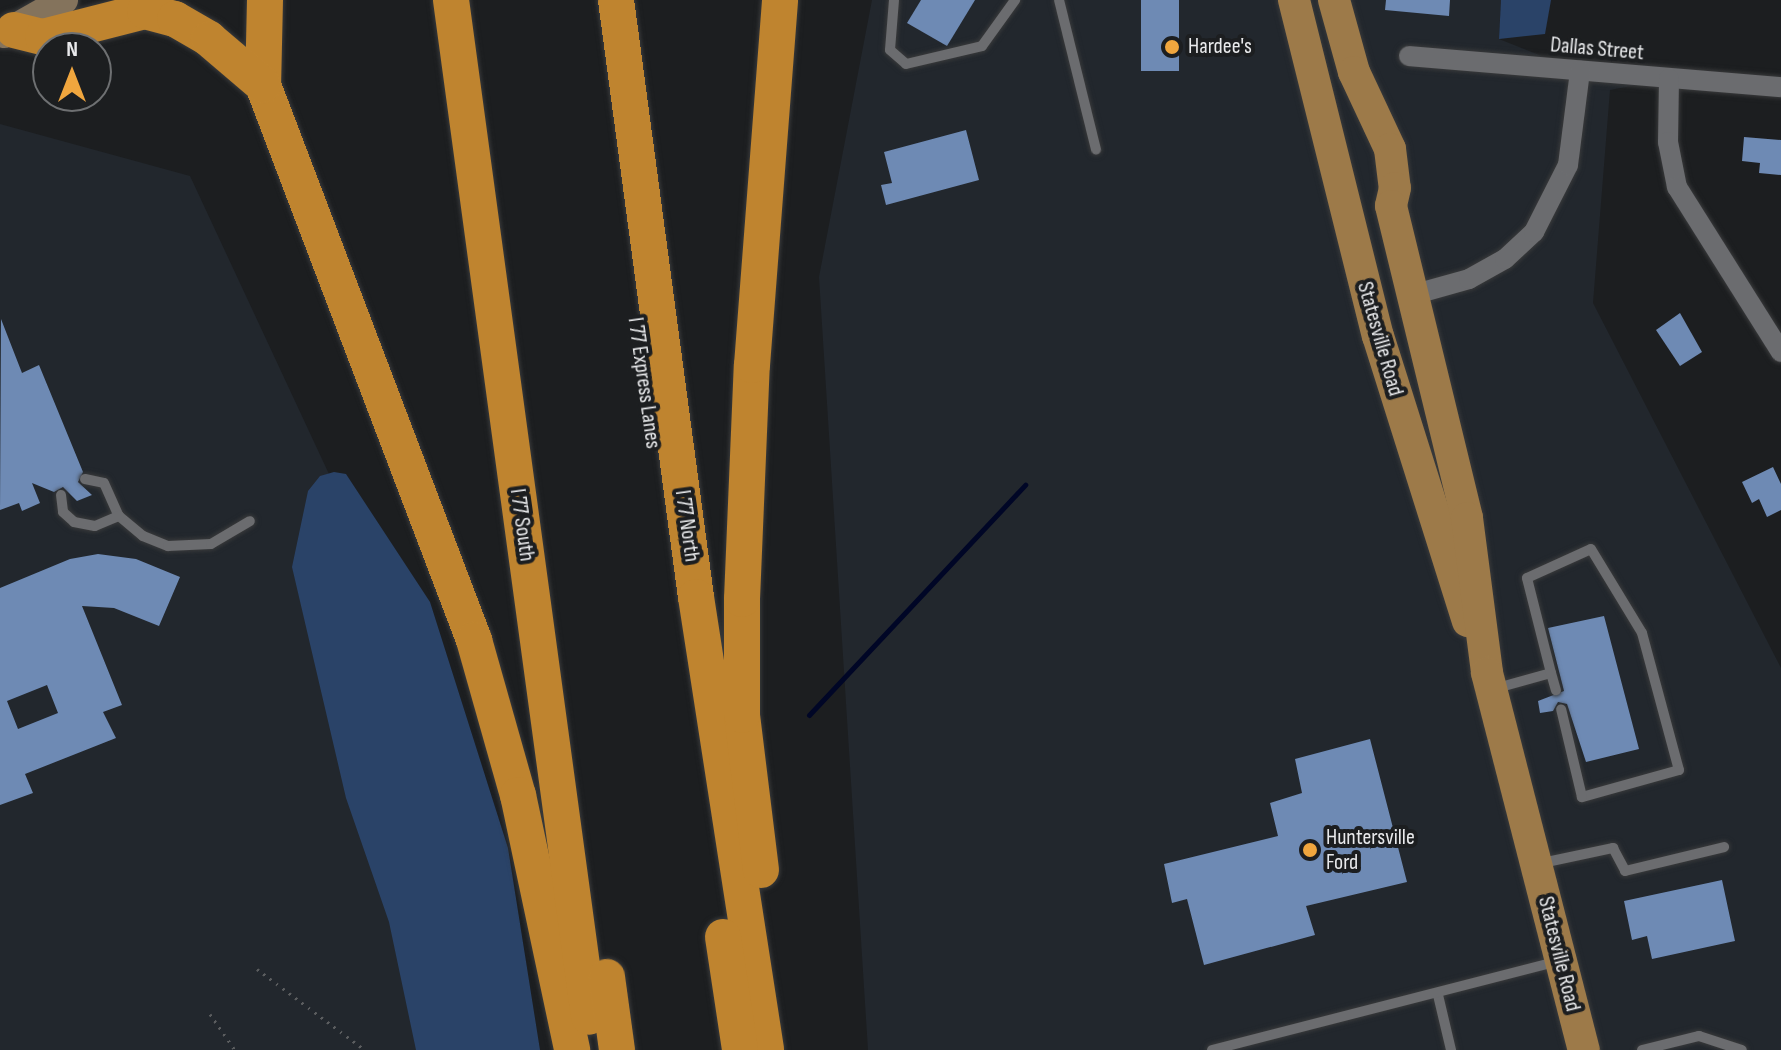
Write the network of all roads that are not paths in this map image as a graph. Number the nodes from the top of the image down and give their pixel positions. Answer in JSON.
{"nodes":[{"id":1,"x":64,"y":0,"type":"edge"},
{"id":2,"x":265,"y":0,"type":"edge"},
{"id":3,"x":451,"y":0,"type":"edge"},
{"id":4,"x":475,"y":0,"type":"edge"},
{"id":5,"x":593,"y":0,"type":"edge"},
{"id":6,"x":616,"y":0,"type":"edge"},
{"id":7,"x":780,"y":0,"type":"edge"},
{"id":8,"x":894,"y":0,"type":"edge"},
{"id":9,"x":1015,"y":0,"type":"edge"},
{"id":10,"x":1059,"y":0,"type":"edge"},
{"id":11,"x":1294,"y":0,"type":"edge"},
{"id":12,"x":1334,"y":0,"type":"edge"},
{"id":13,"x":7,"y":33,"type":"edge"},
{"id":14,"x":1409,"y":56,"type":"dead end"},
{"id":15,"x":1580,"y":71,"type":"junction"},
{"id":16,"x":1669,"y":79,"type":"junction"},
{"id":17,"x":263,"y":85,"type":"junction"},
{"id":18,"x":1781,"y":87,"type":"edge"},
{"id":19,"x":1326,"y":141,"type":"junction"},
{"id":20,"x":1096,"y":149,"type":"dead end"},
{"id":21,"x":1391,"y":206,"type":"junction"},
{"id":22,"x":1412,"y":295,"type":"junction"},
{"id":23,"x":1781,"y":352,"type":"edge"},
{"id":24,"x":85,"y":479,"type":"dead end"},
{"id":25,"x":61,"y":495,"type":"dead end"},
{"id":26,"x":119,"y":516,"type":"junction"},
{"id":27,"x":250,"y":521,"type":"dead end"},
{"id":28,"x":1551,"y":673,"type":"junction"},
{"id":29,"x":1489,"y":681,"type":"junction"},
{"id":30,"x":1556,"y":690,"type":"dead end"},
{"id":31,"x":1561,"y":709,"type":"dead end"},
{"id":32,"x":1724,"y":847,"type":"dead end"},
{"id":33,"x":1536,"y":864,"type":"junction"},
{"id":34,"x":1561,"y":960,"type":"junction"},
{"id":35,"x":1438,"y":995,"type":"junction"},
{"id":36,"x":572,"y":1050,"type":"edge"},
{"id":37,"x":593,"y":1050,"type":"edge"},
{"id":38,"x":617,"y":1050,"type":"edge"},
{"id":39,"x":740,"y":1050,"type":"edge"},
{"id":40,"x":766,"y":1050,"type":"edge"},
{"id":41,"x":782,"y":1050,"type":"edge"},
{"id":42,"x":1212,"y":1050,"type":"edge"},
{"id":43,"x":1451,"y":1050,"type":"edge"},
{"id":44,"x":1584,"y":1050,"type":"edge"},
{"id":45,"x":1642,"y":1050,"type":"edge"},
{"id":46,"x":1742,"y":1050,"type":"edge"}],
"edges":[{"from":1,"to":13,"type":"main road"},
{"from":2,"to":17,"type":"highway"},
{"from":3,"to":37,"type":"highway","name":"I 77 South"},
{"from":4,"to":38,"type":"highway"},
{"from":5,"to":39,"type":"highway","name":"I 77 Express Lanes"},
{"from":6,"to":40,"type":"highway","name":"I 77 North"},
{"from":7,"to":41,"type":"highway"},
{"from":8,"to":9,"type":"lane"},
{"from":10,"to":20,"type":"lane"},
{"from":11,"to":19,"type":"main road","name":"Statesville Road"},
{"from":12,"to":21,"type":"main road","name":"Statesville Road"},
{"from":13,"to":17,"type":"highway"},
{"from":14,"to":15,"type":"street","name":"Dallas Street"},
{"from":15,"to":16,"type":"street","name":"Dallas Street"},
{"from":15,"to":22,"type":"street"},
{"from":16,"to":18,"type":"street","name":"Dallas Street"},
{"from":16,"to":23,"type":"street"},
{"from":17,"to":36,"type":"highway"},
{"from":19,"to":21,"type":"main road"},
{"from":19,"to":29,"type":"main road","name":"Statesville Road"},
{"from":21,"to":22,"type":"main road","name":"Statesville Road"},
{"from":22,"to":29,"type":"main road","name":"Statesville Road"},
{"from":24,"to":26,"type":"lane"},
{"from":25,"to":26,"type":"lane"},
{"from":26,"to":27,"type":"lane"},
{"from":28,"to":29,"type":"lane"},
{"from":28,"to":30,"type":"lane"},
{"from":28,"to":31,"type":"lane"},
{"from":29,"to":33,"type":"main road","name":"Statesville Road"},
{"from":32,"to":33,"type":"lane"},
{"from":33,"to":34,"type":"main road","name":"Statesville Road"},
{"from":34,"to":35,"type":"lane"},
{"from":34,"to":44,"type":"main road","name":"Statesville Road"},
{"from":35,"to":42,"type":"lane"},
{"from":35,"to":43,"type":"lane"},
{"from":45,"to":46,"type":"lane"}]}
